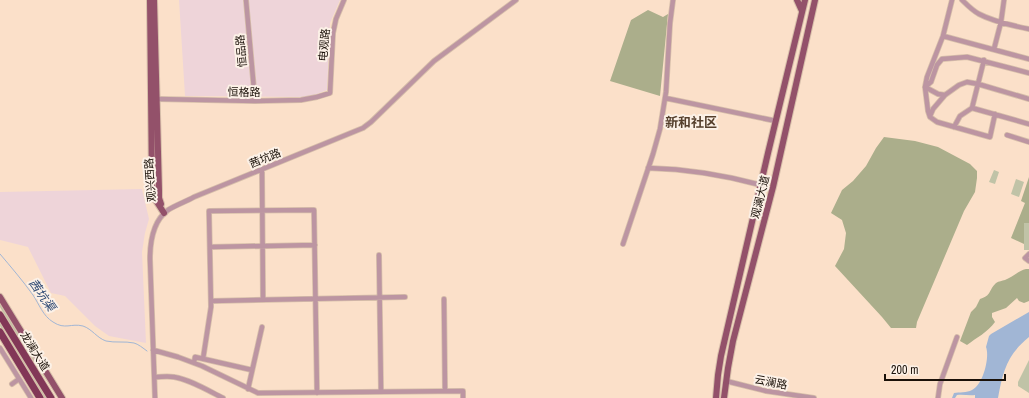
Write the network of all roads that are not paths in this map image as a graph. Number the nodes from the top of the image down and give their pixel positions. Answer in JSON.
{"nodes":[{"id":1,"x":150,"y":0,"type":"edge"},
{"id":2,"x":154,"y":0,"type":"edge"},
{"id":3,"x":246,"y":0,"type":"edge"},
{"id":4,"x":344,"y":0,"type":"edge"},
{"id":5,"x":516,"y":0,"type":"edge"},
{"id":6,"x":673,"y":0,"type":"edge"},
{"id":7,"x":797,"y":0,"type":"edge"},
{"id":8,"x":805,"y":0,"type":"edge"},
{"id":9,"x":815,"y":0,"type":"edge"},
{"id":10,"x":952,"y":0,"type":"edge"},
{"id":11,"x":962,"y":0,"type":"edge"},
{"id":12,"x":1004,"y":0,"type":"edge"},
{"id":13,"x":802,"y":11,"type":"junction"},
{"id":14,"x":1000,"y":22,"type":"junction"},
{"id":15,"x":1029,"y":30,"type":"edge"},
{"id":16,"x":944,"y":36,"type":"junction"},
{"id":17,"x":994,"y":49,"type":"junction"},
{"id":18,"x":1029,"y":59,"type":"edge"},
{"id":19,"x":984,"y":60,"type":"junction"},
{"id":20,"x":1029,"y":73,"type":"edge"},
{"id":21,"x":978,"y":84,"type":"junction"},
{"id":22,"x":925,"y":87,"type":"junction"},
{"id":23,"x":330,"y":93,"type":"joint"},
{"id":24,"x":945,"y":95,"type":"junction"},
{"id":25,"x":665,"y":98,"type":"junction"},
{"id":26,"x":1029,"y":98,"type":"edge"},
{"id":27,"x":156,"y":99,"type":"junction"},
{"id":28,"x":255,"y":101,"type":"junction"},
{"id":29,"x":972,"y":108,"type":"junction"},
{"id":30,"x":995,"y":114,"type":"junction"},
{"id":31,"x":930,"y":117,"type":"junction"},
{"id":32,"x":776,"y":121,"type":"junction"},
{"id":33,"x":1029,"y":124,"type":"edge"},
{"id":34,"x":954,"y":127,"type":"junction"},
{"id":35,"x":1007,"y":136,"type":"dead end"},
{"id":36,"x":1029,"y":142,"type":"edge"},
{"id":37,"x":648,"y":168,"type":"junction"},
{"id":38,"x":262,"y":169,"type":"junction"},
{"id":39,"x":761,"y":185,"type":"junction"},
{"id":40,"x":262,"y":211,"type":"junction"},
{"id":41,"x":164,"y":213,"type":"junction"},
{"id":42,"x":623,"y":244,"type":"dead end"},
{"id":43,"x":314,"y":245,"type":"junction"},
{"id":44,"x":262,"y":246,"type":"junction"},
{"id":45,"x":210,"y":248,"type":"junction"},
{"id":46,"x":1029,"y":254,"type":"edge"},
{"id":47,"x":379,"y":255,"type":"dead end"},
{"id":48,"x":1029,"y":261,"type":"edge"},
{"id":49,"x":0,"y":297,"type":"edge"},
{"id":50,"x":380,"y":297,"type":"junction"},
{"id":51,"x":405,"y":297,"type":"dead end"},
{"id":52,"x":315,"y":299,"type":"junction"},
{"id":53,"x":444,"y":299,"type":"dead end"},
{"id":54,"x":263,"y":300,"type":"junction"},
{"id":55,"x":211,"y":301,"type":"junction"},
{"id":56,"x":2,"y":317,"type":"edge"},
{"id":57,"x":262,"y":327,"type":"dead end"},
{"id":58,"x":0,"y":332,"type":"edge"},
{"id":59,"x":957,"y":337,"type":"dead end"},
{"id":60,"x":0,"y":348,"type":"edge"},
{"id":61,"x":153,"y":350,"type":"junction"},
{"id":62,"x":203,"y":358,"type":"junction"},
{"id":63,"x":194,"y":363,"type":"junction"},
{"id":64,"x":252,"y":370,"type":"junction"},
{"id":65,"x":155,"y":377,"type":"junction"},
{"id":66,"x":19,"y":379,"type":"junction"},
{"id":67,"x":726,"y":381,"type":"junction"},
{"id":68,"x":31,"y":383,"type":"junction"},
{"id":69,"x":12,"y":384,"type":"dead end"},
{"id":70,"x":248,"y":389,"type":"junction"},
{"id":71,"x":446,"y":391,"type":"junction"},
{"id":72,"x":381,"y":392,"type":"junction"},
{"id":73,"x":317,"y":393,"type":"junction"},
{"id":74,"x":30,"y":398,"type":"edge"},
{"id":75,"x":37,"y":398,"type":"edge"},
{"id":76,"x":40,"y":398,"type":"edge"},
{"id":77,"x":51,"y":398,"type":"edge"},
{"id":78,"x":62,"y":398,"type":"edge"},
{"id":79,"x":155,"y":398,"type":"edge"},
{"id":80,"x":223,"y":398,"type":"edge"},
{"id":81,"x":463,"y":398,"type":"edge"},
{"id":82,"x":716,"y":398,"type":"edge"},
{"id":83,"x":724,"y":398,"type":"edge"},
{"id":84,"x":814,"y":398,"type":"edge"},
{"id":85,"x":938,"y":398,"type":"edge"}],
"edges":[{"from":1,"to":41,"type":"main road","name":"观兴西路"},
{"from":2,"to":27,"type":"main road","name":"观兴西路"},
{"from":3,"to":28,"type":"street","name":"恒品路"},
{"from":4,"to":23,"type":"street","name":"电观路"},
{"from":5,"to":38,"type":"street","name":"茜坑路"},
{"from":6,"to":25,"type":"street"},
{"from":7,"to":13,"type":"main road"},
{"from":8,"to":13,"type":"main road","name":"观澜大道"},
{"from":9,"to":67,"type":"main road","name":"观澜大道"},
{"from":10,"to":16,"type":"street"},
{"from":11,"to":14,"type":"street"},
{"from":12,"to":14,"type":"street"},
{"from":13,"to":32,"type":"main road","name":"观澜大道"},
{"from":14,"to":15,"type":"street"},
{"from":14,"to":17,"type":"street"},
{"from":16,"to":17,"type":"street"},
{"from":16,"to":22,"type":"street"},
{"from":17,"to":18,"type":"street"},
{"from":19,"to":20,"type":"street"},
{"from":19,"to":21,"type":"street"},
{"from":19,"to":22,"type":"street"},
{"from":21,"to":24,"type":"street"},
{"from":21,"to":26,"type":"street"},
{"from":21,"to":29,"type":"street"},
{"from":22,"to":24,"type":"street"},
{"from":22,"to":31,"type":"street"},
{"from":23,"to":28,"type":"street","name":"恒格路"},
{"from":24,"to":31,"type":"street"},
{"from":25,"to":32,"type":"street"},
{"from":25,"to":37,"type":"street"},
{"from":27,"to":28,"type":"street","name":"恒格路"},
{"from":27,"to":41,"type":"main road","name":"观兴西路"},
{"from":29,"to":30,"type":"street"},
{"from":29,"to":34,"type":"street"},
{"from":30,"to":33,"type":"street"},
{"from":30,"to":34,"type":"street"},
{"from":31,"to":34,"type":"street"},
{"from":32,"to":39,"type":"main road","name":"观澜大道"},
{"from":35,"to":36,"type":"street"},
{"from":37,"to":39,"type":"street"},
{"from":37,"to":42,"type":"street"},
{"from":38,"to":40,"type":"street"},
{"from":38,"to":41,"type":"street","name":"茜坑路"},
{"from":39,"to":82,"type":"main road","name":"观澜大道"},
{"from":40,"to":43,"type":"street"},
{"from":40,"to":44,"type":"street"},
{"from":40,"to":45,"type":"street"},
{"from":41,"to":61,"type":"street"},
{"from":43,"to":44,"type":"street"},
{"from":43,"to":52,"type":"street"},
{"from":44,"to":45,"type":"street"},
{"from":44,"to":54,"type":"street"},
{"from":45,"to":55,"type":"street"},
{"from":46,"to":48,"type":"street"},
{"from":47,"to":50,"type":"street"},
{"from":49,"to":78,"type":"main road"},
{"from":50,"to":51,"type":"street"},
{"from":50,"to":52,"type":"street"},
{"from":50,"to":72,"type":"street"},
{"from":52,"to":54,"type":"street"},
{"from":52,"to":73,"type":"street"},
{"from":53,"to":71,"type":"street"},
{"from":54,"to":55,"type":"street"},
{"from":55,"to":62,"type":"street"},
{"from":56,"to":77,"type":"highway","name":"龙澜大道"},
{"from":57,"to":64,"type":"street"},
{"from":58,"to":68,"type":"highway","name":"龙澜大道"},
{"from":59,"to":85,"type":"street"},
{"from":60,"to":66,"type":"street"},
{"from":61,"to":63,"type":"street"},
{"from":61,"to":65,"type":"street"},
{"from":62,"to":63,"type":"street"},
{"from":62,"to":64,"type":"street"},
{"from":63,"to":70,"type":"street"},
{"from":64,"to":70,"type":"street"},
{"from":65,"to":79,"type":"street"},
{"from":65,"to":80,"type":"street"},
{"from":66,"to":69,"type":"street"},
{"from":66,"to":74,"type":"street"},
{"from":67,"to":83,"type":"main road","name":"观澜大道"},
{"from":67,"to":84,"type":"street","name":"云澜路"},
{"from":68,"to":75,"type":"highway"},
{"from":68,"to":76,"type":"highway","name":"龙澜大道"},
{"from":70,"to":73,"type":"street"},
{"from":71,"to":72,"type":"street"},
{"from":71,"to":81,"type":"street"},
{"from":72,"to":73,"type":"street"}]}
